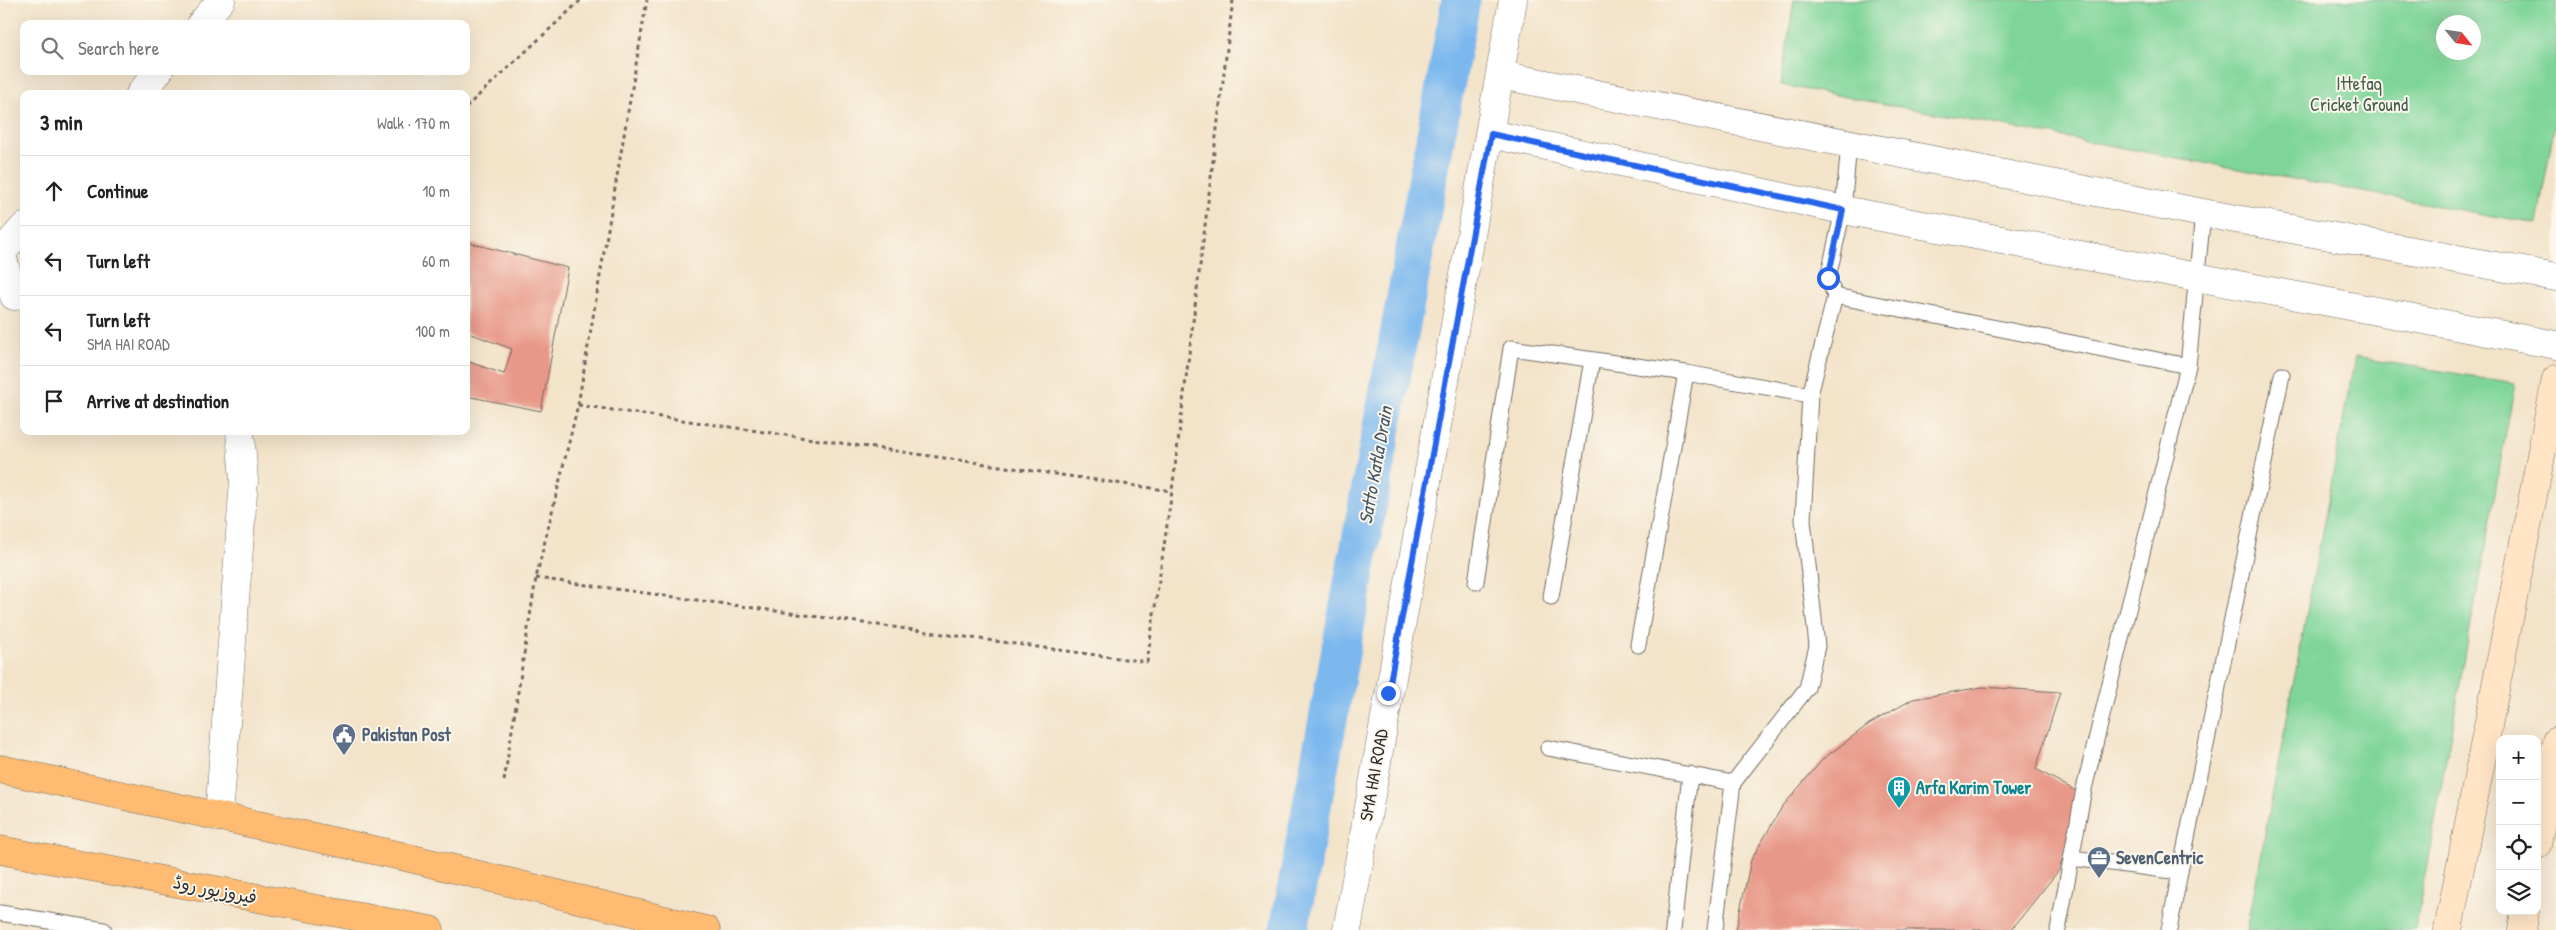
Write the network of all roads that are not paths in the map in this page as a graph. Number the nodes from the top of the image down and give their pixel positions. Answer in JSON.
{"nodes":[{"id":1,"x":221,"y":0,"type":"edge"},
{"id":2,"x":1513,"y":0,"type":"edge"},
{"id":3,"x":204,"y":20,"type":"edge"},
{"id":4,"x":156,"y":75,"type":"edge"},
{"id":5,"x":1500,"y":75,"type":"junction"},
{"id":6,"x":143,"y":90,"type":"edge"},
{"id":7,"x":1491,"y":134,"type":"junction"},
{"id":8,"x":1849,"y":144,"type":"junction"},
{"id":9,"x":1843,"y":210,"type":"junction"},
{"id":10,"x":2203,"y":213,"type":"junction"},
{"id":11,"x":20,"y":231,"type":"edge"},
{"id":12,"x":1,"y":250,"type":"edge"},
{"id":13,"x":2198,"y":277,"type":"junction"},
{"id":14,"x":2556,"y":278,"type":"edge"},
{"id":15,"x":1835,"y":296,"type":"junction"},
{"id":16,"x":13,"y":299,"type":"edge"},
{"id":17,"x":2556,"y":345,"type":"edge"},
{"id":18,"x":1592,"y":360,"type":"junction"},
{"id":19,"x":2188,"y":366,"type":"junction"},
{"id":20,"x":1686,"y":373,"type":"junction"},
{"id":21,"x":2282,"y":375,"type":"dead end"},
{"id":22,"x":2556,"y":380,"type":"edge"},
{"id":23,"x":1810,"y":395,"type":"junction"},
{"id":24,"x":240,"y":435,"type":"edge"},
{"id":25,"x":1476,"y":582,"type":"dead end"},
{"id":26,"x":1551,"y":597,"type":"dead end"},
{"id":27,"x":1638,"y":645,"type":"dead end"},
{"id":28,"x":2556,"y":742,"type":"edge"},
{"id":29,"x":1548,"y":748,"type":"dead end"},
{"id":30,"x":0,"y":768,"type":"edge"},
{"id":31,"x":1690,"y":774,"type":"junction"},
{"id":32,"x":1733,"y":783,"type":"junction"},
{"id":33,"x":219,"y":816,"type":"junction"},
{"id":34,"x":2541,"y":825,"type":"edge"},
{"id":35,"x":0,"y":850,"type":"edge"},
{"id":36,"x":2072,"y":858,"type":"junction"},
{"id":37,"x":2180,"y":872,"type":"junction"},
{"id":38,"x":0,"y":912,"type":"edge"},
{"id":39,"x":2524,"y":915,"type":"edge"},
{"id":40,"x":104,"y":930,"type":"edge"},
{"id":41,"x":430,"y":930,"type":"edge"},
{"id":42,"x":706,"y":930,"type":"edge"},
{"id":43,"x":1347,"y":930,"type":"edge"},
{"id":44,"x":1672,"y":930,"type":"edge"},
{"id":45,"x":1715,"y":930,"type":"edge"},
{"id":46,"x":2058,"y":930,"type":"edge"},
{"id":47,"x":2169,"y":930,"type":"edge"},
{"id":48,"x":2448,"y":930,"type":"edge"},
{"id":49,"x":2522,"y":930,"type":"edge"}],
"edges":[{"from":1,"to":3,"type":"street"},
{"from":2,"to":5,"type":"street","name":"SMA HAI ROAD"},
{"from":4,"to":6,"type":"street"},
{"from":5,"to":7,"type":"street","name":"SMA HAI ROAD"},
{"from":5,"to":8,"type":"street"},
{"from":7,"to":9,"type":"street"},
{"from":7,"to":43,"type":"street","name":"SMA HAI ROAD"},
{"from":8,"to":9,"type":"lane"},
{"from":8,"to":10,"type":"street"},
{"from":9,"to":13,"type":"street"},
{"from":9,"to":15,"type":"lane"},
{"from":10,"to":13,"type":"lane"},
{"from":10,"to":14,"type":"street"},
{"from":11,"to":12,"type":"street"},
{"from":12,"to":16,"type":"street"},
{"from":13,"to":17,"type":"street"},
{"from":13,"to":19,"type":"lane"},
{"from":15,"to":19,"type":"lane"},
{"from":15,"to":23,"type":"lane"},
{"from":18,"to":20,"type":"lane"},
{"from":18,"to":25,"type":"lane"},
{"from":18,"to":26,"type":"lane"},
{"from":19,"to":36,"type":"lane"},
{"from":20,"to":23,"type":"lane"},
{"from":20,"to":27,"type":"lane"},
{"from":21,"to":37,"type":"lane"},
{"from":22,"to":48,"type":"street"},
{"from":23,"to":32,"type":"lane"},
{"from":24,"to":33,"type":"street"},
{"from":28,"to":34,"type":"street"},
{"from":29,"to":31,"type":"lane"},
{"from":30,"to":33,"type":"main road"},
{"from":31,"to":32,"type":"lane"},
{"from":31,"to":44,"type":"lane"},
{"from":32,"to":45,"type":"lane"},
{"from":33,"to":42,"type":"main road"},
{"from":35,"to":41,"type":"main road","name":"فیروزپور روڈ"},
{"from":36,"to":37,"type":"lane"},
{"from":36,"to":46,"type":"lane"},
{"from":37,"to":47,"type":"lane"},
{"from":38,"to":40,"type":"lane"},
{"from":39,"to":49,"type":"street"}]}
